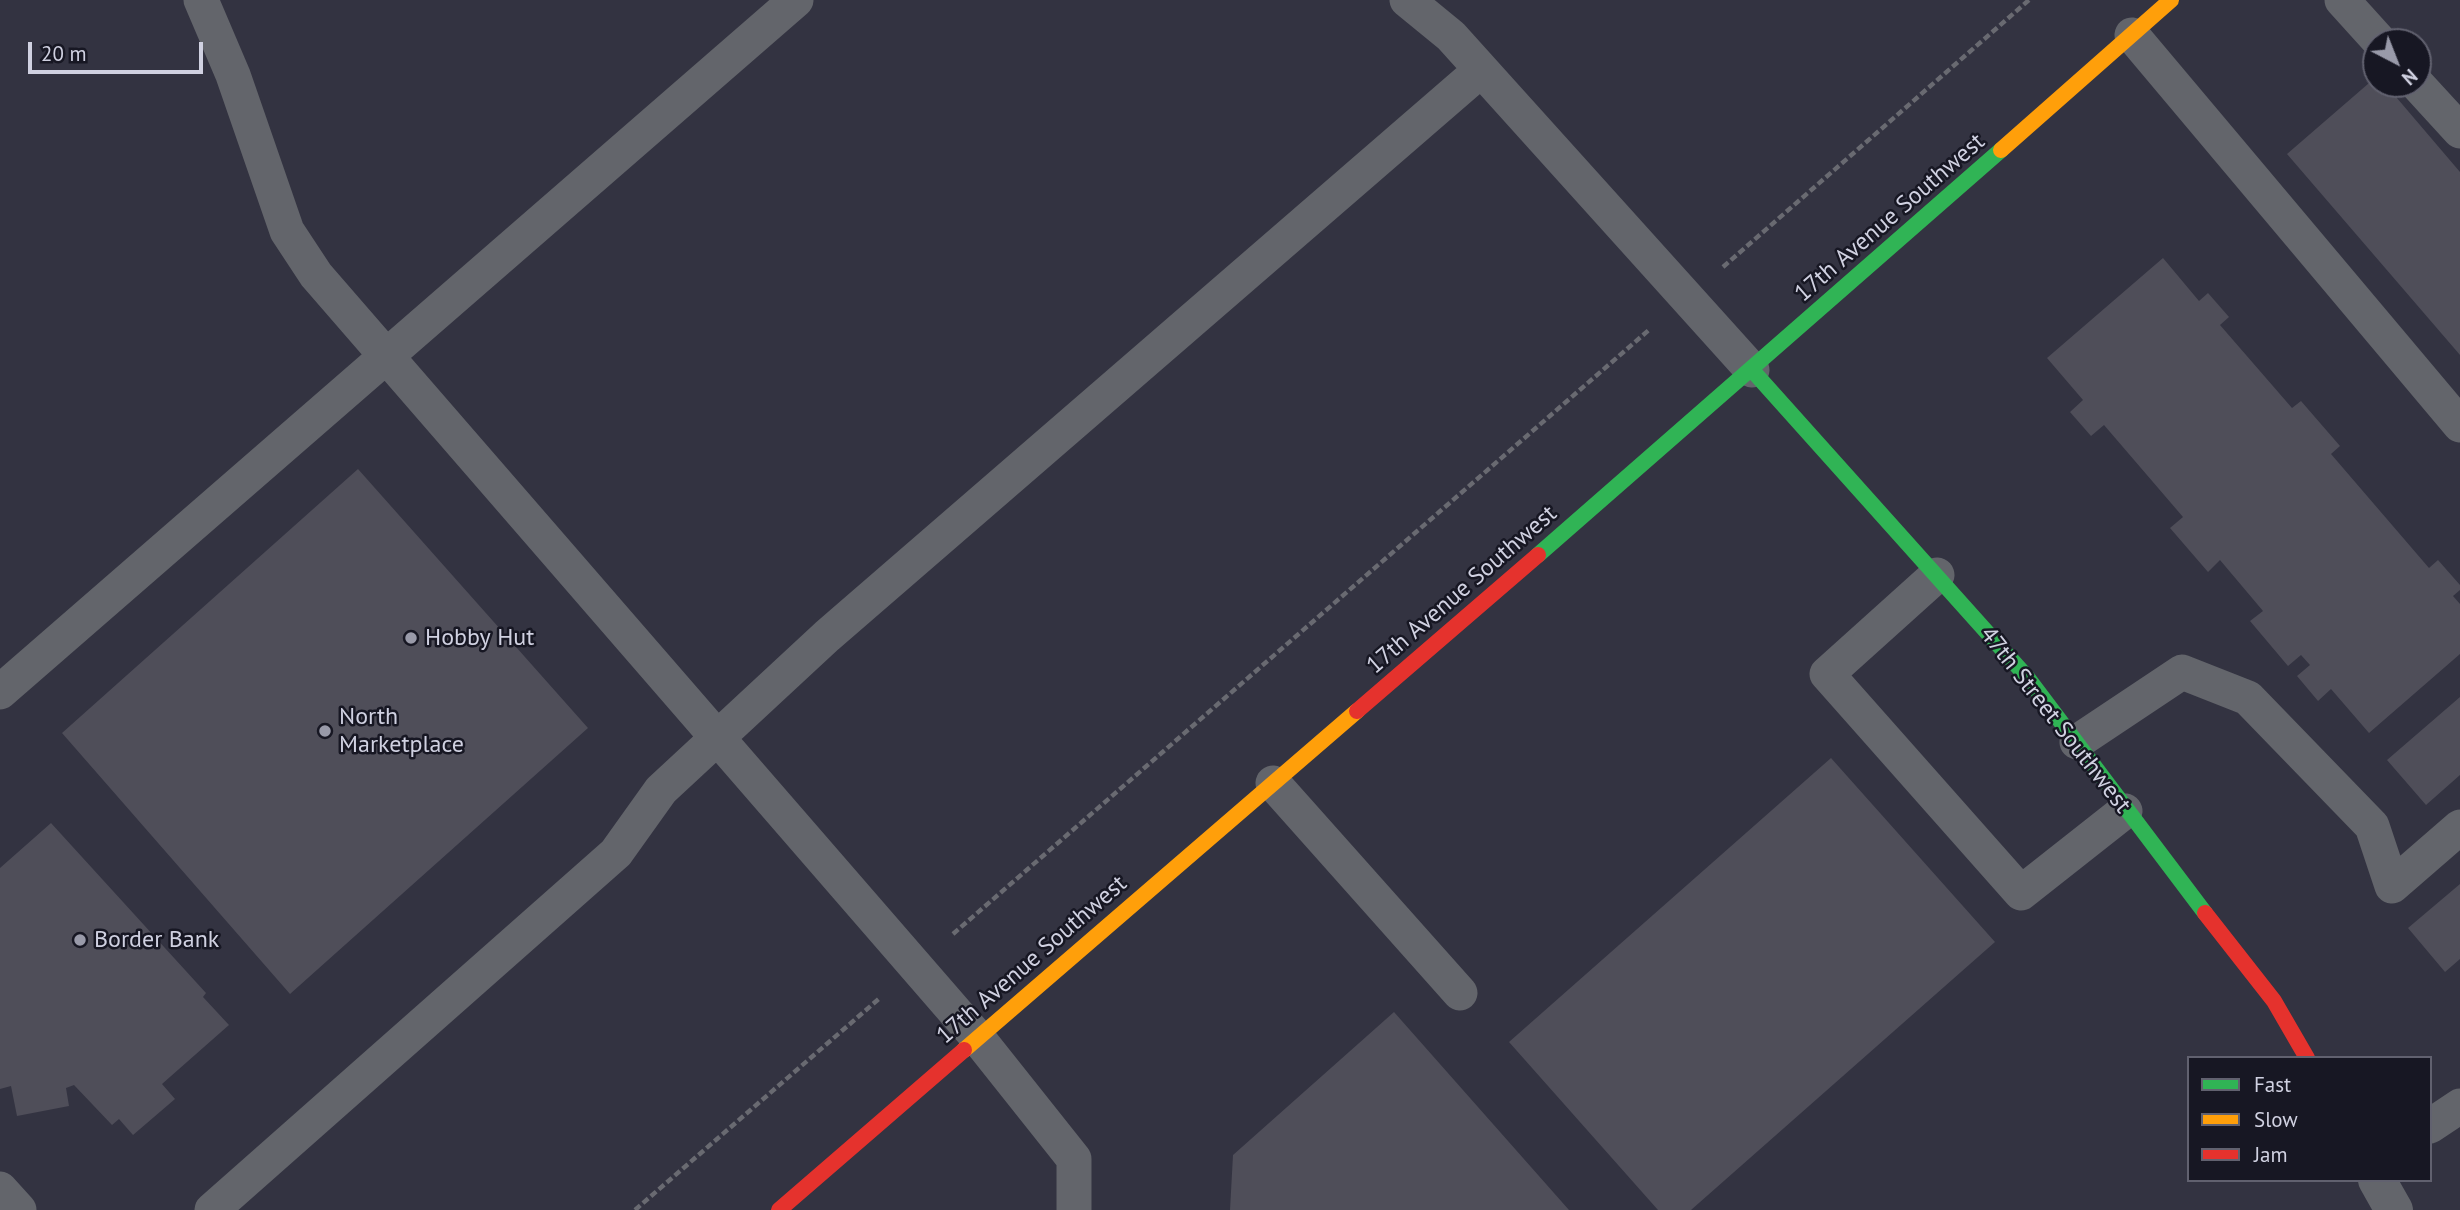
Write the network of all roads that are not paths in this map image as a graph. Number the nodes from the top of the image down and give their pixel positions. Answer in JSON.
{"nodes":[{"id":1,"x":201,"y":0,"type":"edge"},
{"id":2,"x":796,"y":0,"type":"edge"},
{"id":3,"x":1407,"y":0,"type":"edge"},
{"id":4,"x":2171,"y":0,"type":"edge"},
{"id":5,"x":2342,"y":0,"type":"edge"},
{"id":6,"x":2367,"y":28,"type":"edge"},
{"id":7,"x":2132,"y":35,"type":"junction"},
{"id":8,"x":1481,"y":70,"type":"junction"},
{"id":9,"x":2430,"y":98,"type":"edge"},
{"id":10,"x":2460,"y":131,"type":"edge"},
{"id":11,"x":386,"y":355,"type":"junction"},
{"id":12,"x":1752,"y":370,"type":"junction"},
{"id":13,"x":2460,"y":425,"type":"edge"},
{"id":14,"x":1937,"y":575,"type":"junction"},
{"id":15,"x":0,"y":692,"type":"edge"},
{"id":16,"x":717,"y":736,"type":"junction"},
{"id":17,"x":2077,"y":742,"type":"junction"},
{"id":18,"x":1273,"y":783,"type":"junction"},
{"id":19,"x":2125,"y":811,"type":"junction"},
{"id":20,"x":2460,"y":827,"type":"edge"},
{"id":21,"x":1460,"y":993,"type":"dead end"},
{"id":22,"x":977,"y":1037,"type":"junction"},
{"id":23,"x":2306,"y":1056,"type":"edge"},
{"id":24,"x":2460,"y":1106,"type":"edge"},
{"id":25,"x":2432,"y":1125,"type":"edge"},
{"id":26,"x":2378,"y":1182,"type":"edge"},
{"id":27,"x":0,"y":1189,"type":"edge"},
{"id":28,"x":19,"y":1210,"type":"edge"},
{"id":29,"x":212,"y":1210,"type":"edge"},
{"id":30,"x":779,"y":1210,"type":"edge"},
{"id":31,"x":1074,"y":1210,"type":"edge"},
{"id":32,"x":2394,"y":1210,"type":"edge"}],
"edges":[{"from":1,"to":11,"type":"lane"},
{"from":2,"to":11,"type":"lane"},
{"from":3,"to":8,"type":"lane"},
{"from":4,"to":7,"type":"street","name":"17th Avenue Southwest"},
{"from":5,"to":6,"type":"lane"},
{"from":7,"to":12,"type":"street","name":"17th Avenue Southwest"},
{"from":7,"to":13,"type":"lane"},
{"from":8,"to":12,"type":"lane"},
{"from":8,"to":16,"type":"lane"},
{"from":9,"to":10,"type":"lane"},
{"from":11,"to":15,"type":"lane"},
{"from":11,"to":16,"type":"lane"},
{"from":12,"to":14,"type":"street","name":"47th Street Southwest"},
{"from":12,"to":18,"type":"street","name":"17th Avenue Southwest"},
{"from":14,"to":17,"type":"street","name":"47th Street Southwest"},
{"from":14,"to":19,"type":"lane"},
{"from":16,"to":22,"type":"lane"},
{"from":16,"to":29,"type":"lane"},
{"from":17,"to":19,"type":"street","name":"47th Street Southwest"},
{"from":17,"to":20,"type":"lane"},
{"from":18,"to":21,"type":"lane"},
{"from":18,"to":22,"type":"street","name":"17th Avenue Southwest"},
{"from":19,"to":23,"type":"street","name":"47th Street Southwest"},
{"from":22,"to":30,"type":"street","name":"17th Avenue Southwest"},
{"from":22,"to":31,"type":"lane"},
{"from":24,"to":25,"type":"lane"},
{"from":26,"to":32,"type":"street"},
{"from":27,"to":28,"type":"lane"}]}
